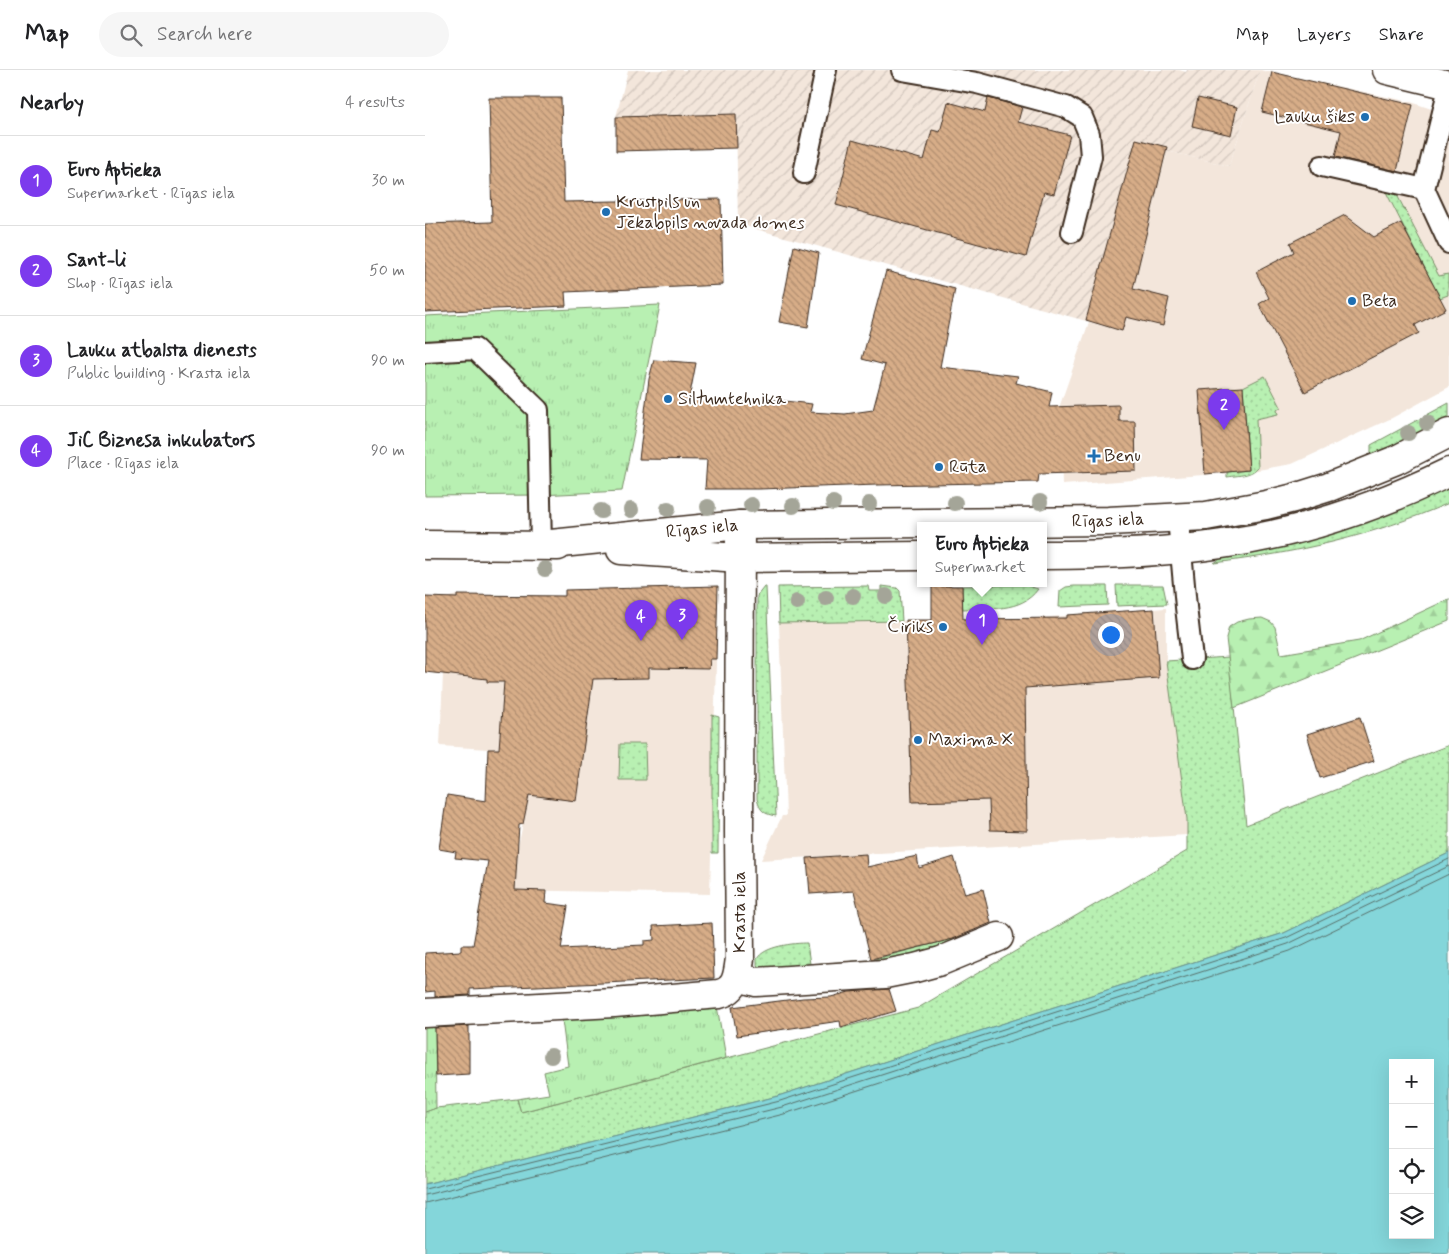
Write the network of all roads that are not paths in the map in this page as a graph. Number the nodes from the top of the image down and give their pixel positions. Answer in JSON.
{"nodes":[{"id":1,"x":826,"y":70,"type":"edge"},
{"id":2,"x":902,"y":70,"type":"edge"},
{"id":3,"x":1387,"y":70,"type":"edge"},
{"id":4,"x":1449,"y":86,"type":"edge"},
{"id":5,"x":1322,"y":166,"type":"dead end"},
{"id":6,"x":804,"y":173,"type":"dead end"},
{"id":7,"x":1424,"y":189,"type":"junction"},
{"id":8,"x":1071,"y":232,"type":"dead end"},
{"id":9,"x":1449,"y":243,"type":"edge"},
{"id":10,"x":425,"y":352,"type":"edge"},
{"id":11,"x":1449,"y":433,"type":"edge"},
{"id":12,"x":1449,"y":472,"type":"edge"},
{"id":13,"x":1178,"y":518,"type":"junction"},
{"id":14,"x":1017,"y":522,"type":"edge"},
{"id":15,"x":917,"y":523,"type":"edge"},
{"id":16,"x":740,"y":525,"type":"junction"},
{"id":17,"x":541,"y":545,"type":"junction"},
{"id":18,"x":425,"y":546,"type":"edge"},
{"id":19,"x":1180,"y":550,"type":"junction"},
{"id":20,"x":1047,"y":555,"type":"edge"},
{"id":21,"x":917,"y":556,"type":"edge"},
{"id":22,"x":740,"y":558,"type":"junction"},
{"id":23,"x":1193,"y":659,"type":"dead end"},
{"id":24,"x":999,"y":937,"type":"dead end"},
{"id":25,"x":738,"y":977,"type":"junction"},
{"id":26,"x":425,"y":1013,"type":"edge"}],
"edges":[{"from":1,"to":6,"type":"lane"},
{"from":2,"to":8,"type":"lane"},
{"from":3,"to":4,"type":"main road"},
{"from":4,"to":7,"type":"lane"},
{"from":5,"to":7,"type":"lane"},
{"from":7,"to":9,"type":"lane"},
{"from":10,"to":17,"type":"lane"},
{"from":11,"to":13,"type":"main road","name":"Rīgas iela"},
{"from":12,"to":19,"type":"main road","name":"Rīgas iela"},
{"from":13,"to":14,"type":"main road","name":"Rīgas iela"},
{"from":13,"to":19,"type":"lane"},
{"from":15,"to":16,"type":"main road","name":"Rīgas iela"},
{"from":16,"to":17,"type":"main road","name":"Rīgas iela"},
{"from":16,"to":22,"type":"main road","name":"Krasta iela"},
{"from":17,"to":18,"type":"main road","name":"Rīgas iela"},
{"from":17,"to":22,"type":"main road","name":"Rīgas iela"},
{"from":19,"to":20,"type":"main road","name":"Rīgas iela"},
{"from":19,"to":23,"type":"lane"},
{"from":21,"to":22,"type":"main road","name":"Rīgas iela"},
{"from":22,"to":25,"type":"main road","name":"Krasta iela"},
{"from":24,"to":25,"type":"main road"},
{"from":25,"to":26,"type":"main road","name":"Krasta iela"}]}
